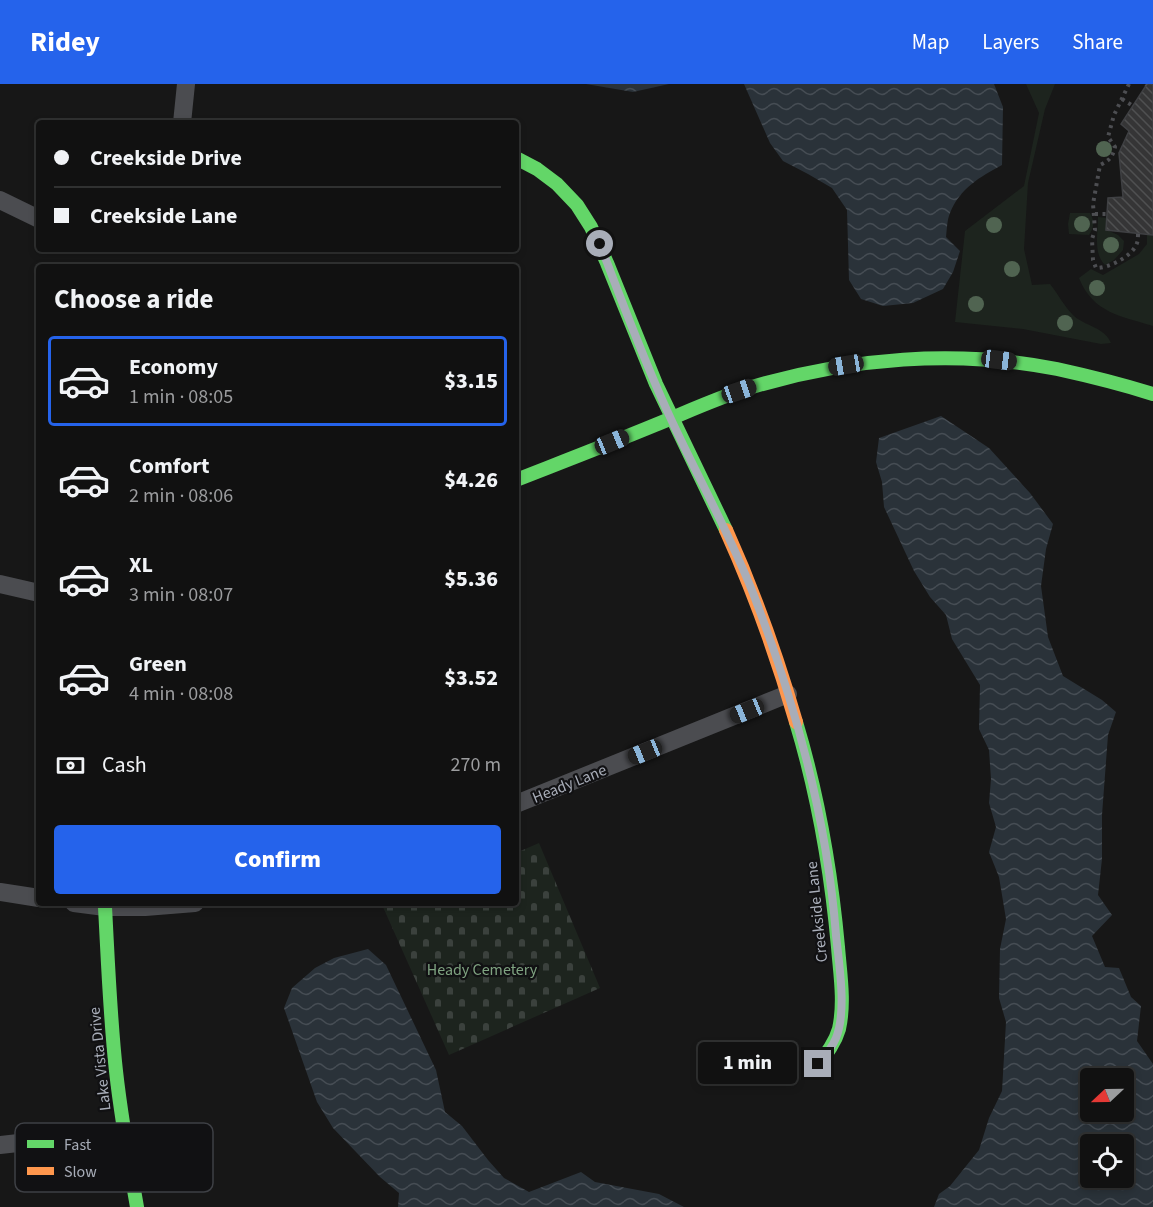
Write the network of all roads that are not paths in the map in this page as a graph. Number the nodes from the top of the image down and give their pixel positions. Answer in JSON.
{"nodes":[{"id":1,"x":186,"y":84,"type":"edge"},
{"id":2,"x":182,"y":120,"type":"edge"},
{"id":3,"x":519,"y":160,"type":"edge"},
{"id":4,"x":0,"y":200,"type":"edge"},
{"id":5,"x":36,"y":218,"type":"edge"},
{"id":6,"x":1153,"y":394,"type":"edge"},
{"id":7,"x":670,"y":418,"type":"junction"},
{"id":8,"x":519,"y":479,"type":"edge"},
{"id":9,"x":0,"y":584,"type":"edge"},
{"id":10,"x":36,"y":592,"type":"edge"},
{"id":11,"x":788,"y":694,"type":"junction"},
{"id":12,"x":519,"y":803,"type":"edge"},
{"id":13,"x":0,"y":892,"type":"edge"},
{"id":14,"x":36,"y":898,"type":"edge"},
{"id":15,"x":97,"y":906,"type":"edge"},
{"id":16,"x":158,"y":906,"type":"edge"},
{"id":17,"x":105,"y":907,"type":"junction"},
{"id":18,"x":818,"y":1064,"type":"dead end"},
{"id":19,"x":123,"y":1123,"type":"edge"},
{"id":20,"x":15,"y":1143,"type":"edge"},
{"id":21,"x":0,"y":1145,"type":"edge"},
{"id":22,"x":134,"y":1192,"type":"edge"},
{"id":23,"x":137,"y":1207,"type":"edge"}],
"edges":[{"from":1,"to":2,"type":"street"},
{"from":3,"to":7,"type":"street","name":"Creekside Lane"},
{"from":4,"to":5,"type":"street"},
{"from":6,"to":7,"type":"street"},
{"from":7,"to":8,"type":"street"},
{"from":7,"to":11,"type":"street","name":"Creekside Lane"},
{"from":9,"to":10,"type":"street"},
{"from":11,"to":12,"type":"street","name":"Heady Lane"},
{"from":11,"to":18,"type":"street","name":"Creekside Lane"},
{"from":13,"to":14,"type":"street"},
{"from":15,"to":17,"type":"street"},
{"from":16,"to":17,"type":"street"},
{"from":17,"to":19,"type":"street","name":"Lake Vista Drive"},
{"from":20,"to":21,"type":"street"},
{"from":22,"to":23,"type":"street","name":"Lake Vista Drive"}]}
